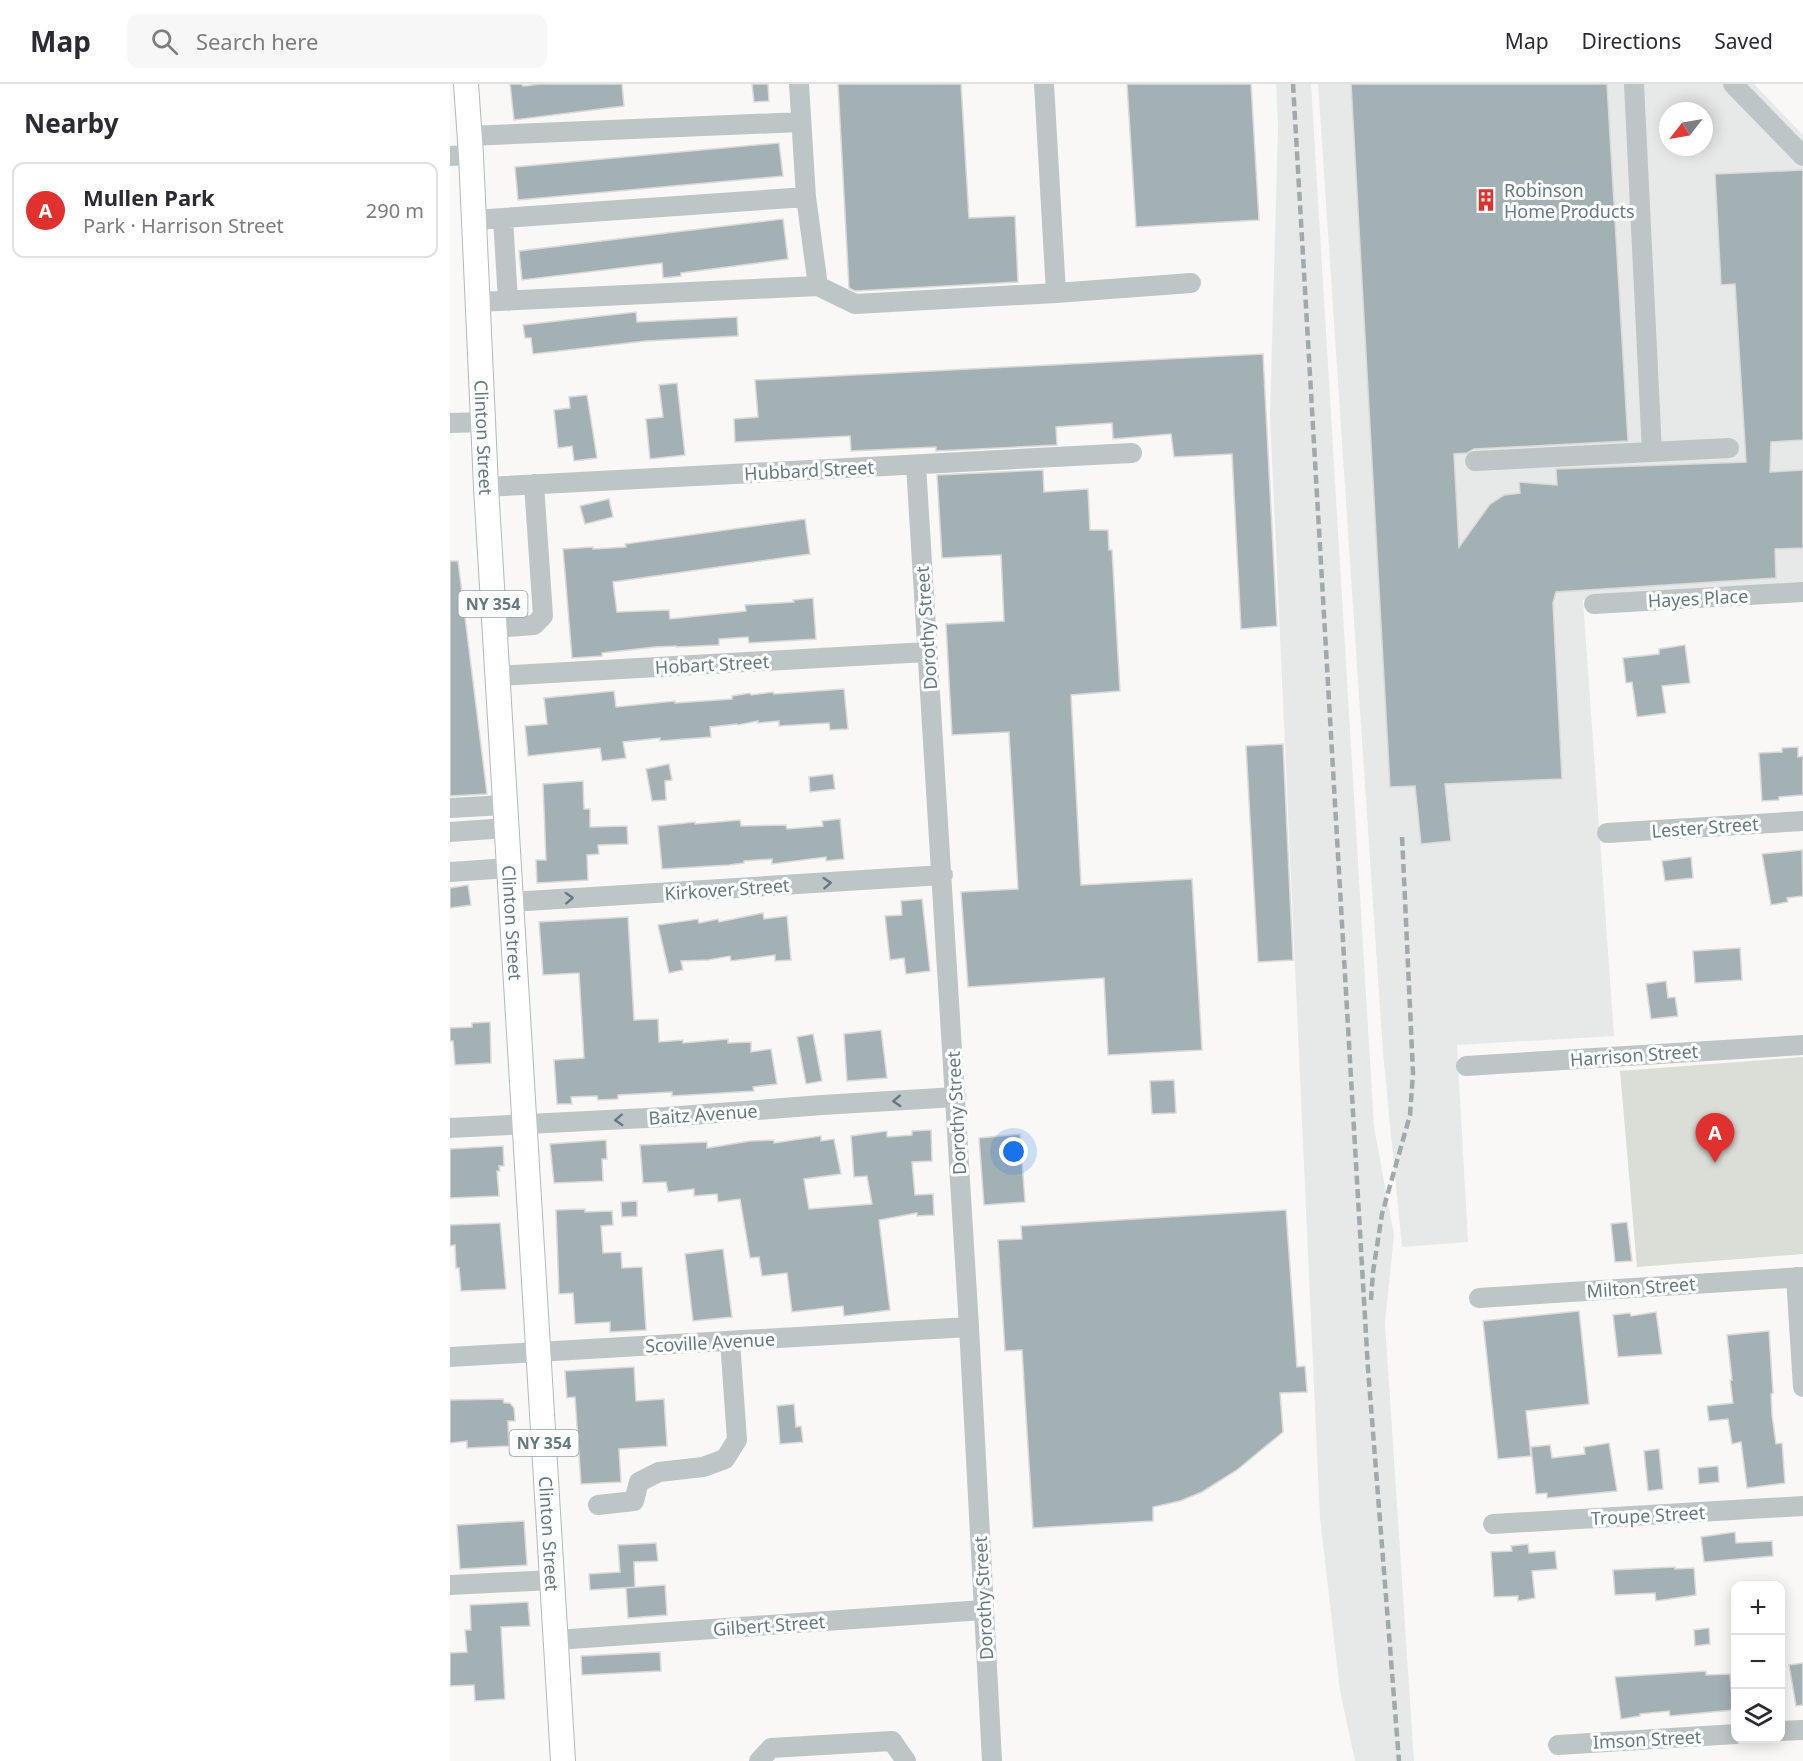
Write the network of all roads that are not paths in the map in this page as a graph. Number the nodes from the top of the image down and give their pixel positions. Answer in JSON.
{"nodes":[{"id":1,"x":466,"y":84,"type":"edge"},
{"id":2,"x":799,"y":84,"type":"edge"},
{"id":3,"x":1044,"y":84,"type":"edge"},
{"id":4,"x":1634,"y":84,"type":"edge"},
{"id":5,"x":1732,"y":84,"type":"edge"},
{"id":6,"x":801,"y":122,"type":"junction"},
{"id":7,"x":463,"y":149,"type":"edge"},
{"id":8,"x":1803,"y":156,"type":"edge"},
{"id":9,"x":806,"y":197,"type":"junction"},
{"id":10,"x":503,"y":218,"type":"junction"},
{"id":11,"x":474,"y":220,"type":"junction"},
{"id":12,"x":1191,"y":283,"type":"dead end"},
{"id":13,"x":818,"y":286,"type":"junction"},
{"id":14,"x":1056,"y":293,"type":"junction"},
{"id":15,"x":508,"y":301,"type":"junction"},
{"id":16,"x":477,"y":302,"type":"junction"},
{"id":17,"x":483,"y":422,"type":"junction"},
{"id":18,"x":450,"y":423,"type":"edge"},
{"id":19,"x":1729,"y":448,"type":"dead end"},
{"id":20,"x":1652,"y":452,"type":"junction"},
{"id":21,"x":1132,"y":453,"type":"dead end"},
{"id":22,"x":1475,"y":461,"type":"dead end"},
{"id":23,"x":916,"y":465,"type":"junction"},
{"id":24,"x":534,"y":484,"type":"junction"},
{"id":25,"x":486,"y":487,"type":"junction"},
{"id":26,"x":1803,"y":592,"type":"edge"},
{"id":27,"x":1594,"y":604,"type":"dead end"},
{"id":28,"x":494,"y":628,"type":"junction"},
{"id":29,"x":927,"y":652,"type":"junction"},
{"id":30,"x":497,"y":676,"type":"junction"},
{"id":31,"x":505,"y":805,"type":"junction"},
{"id":32,"x":450,"y":808,"type":"edge"},
{"id":33,"x":1803,"y":820,"type":"edge"},
{"id":34,"x":506,"y":828,"type":"junction"},
{"id":35,"x":450,"y":832,"type":"edge"},
{"id":36,"x":1607,"y":833,"type":"dead end"},
{"id":37,"x":509,"y":868,"type":"junction"},
{"id":38,"x":450,"y":872,"type":"edge"},
{"id":39,"x":942,"y":875,"type":"junction"},
{"id":40,"x":511,"y":902,"type":"junction"},
{"id":41,"x":1803,"y":1045,"type":"edge"},
{"id":42,"x":1466,"y":1066,"type":"dead end"},
{"id":43,"x":956,"y":1097,"type":"junction"},
{"id":44,"x":525,"y":1124,"type":"junction"},
{"id":45,"x":450,"y":1128,"type":"edge"},
{"id":46,"x":1800,"y":1277,"type":"edge"},
{"id":47,"x":1479,"y":1298,"type":"dead end"},
{"id":48,"x":969,"y":1327,"type":"junction"},
{"id":49,"x":730,"y":1341,"type":"junction"},
{"id":50,"x":538,"y":1352,"type":"junction"},
{"id":51,"x":450,"y":1357,"type":"edge"},
{"id":52,"x":1803,"y":1387,"type":"edge"},
{"id":53,"x":598,"y":1505,"type":"dead end"},
{"id":54,"x":1803,"y":1506,"type":"edge"},
{"id":55,"x":1493,"y":1524,"type":"dead end"},
{"id":56,"x":552,"y":1580,"type":"junction"},
{"id":57,"x":450,"y":1585,"type":"edge"},
{"id":58,"x":983,"y":1611,"type":"junction"},
{"id":59,"x":556,"y":1640,"type":"junction"},
{"id":60,"x":1803,"y":1730,"type":"edge"},
{"id":61,"x":1785,"y":1731,"type":"edge"},
{"id":62,"x":1731,"y":1735,"type":"edge"},
{"id":63,"x":1558,"y":1745,"type":"dead end"},
{"id":64,"x":1609,"y":1751,"type":"edge"},
{"id":65,"x":563,"y":1761,"type":"edge"},
{"id":66,"x":759,"y":1761,"type":"edge"},
{"id":67,"x":906,"y":1761,"type":"edge"},
{"id":68,"x":992,"y":1761,"type":"edge"}],
"edges":[{"from":1,"to":7,"type":"main road","name":"Clinton Street","number":"NY 354"},
{"from":2,"to":6,"type":"street"},
{"from":3,"to":14,"type":"street"},
{"from":4,"to":20,"type":"street"},
{"from":5,"to":8,"type":"street"},
{"from":6,"to":7,"type":"street"},
{"from":6,"to":9,"type":"street"},
{"from":7,"to":11,"type":"main road","name":"Clinton Street","number":"NY 354"},
{"from":9,"to":10,"type":"street"},
{"from":9,"to":13,"type":"street"},
{"from":10,"to":11,"type":"street"},
{"from":10,"to":15,"type":"street"},
{"from":11,"to":16,"type":"main road","name":"Clinton Street","number":"NY 354"},
{"from":12,"to":14,"type":"street"},
{"from":13,"to":14,"type":"street"},
{"from":13,"to":15,"type":"street"},
{"from":15,"to":16,"type":"street"},
{"from":16,"to":17,"type":"main road","name":"Clinton Street","number":"NY 354"},
{"from":17,"to":18,"type":"street"},
{"from":17,"to":25,"type":"main road","name":"Clinton Street","number":"NY 354"},
{"from":19,"to":20,"type":"street"},
{"from":20,"to":22,"type":"street"},
{"from":21,"to":23,"type":"street","name":"Hubbard Street"},
{"from":23,"to":24,"type":"street","name":"Hubbard Street"},
{"from":23,"to":29,"type":"street","name":"Dorothy Street"},
{"from":24,"to":25,"type":"street","name":"Hubbard Street"},
{"from":24,"to":28,"type":"street"},
{"from":25,"to":28,"type":"main road","name":"Clinton Street","number":"NY 354"},
{"from":26,"to":27,"type":"street","name":"Hayes Place"},
{"from":28,"to":30,"type":"main road","name":"Clinton Street","number":"NY 354"},
{"from":29,"to":30,"type":"street","name":"Hobart Street"},
{"from":29,"to":39,"type":"street","name":"Dorothy Street"},
{"from":30,"to":31,"type":"main road","name":"Clinton Street","number":"NY 354"},
{"from":31,"to":32,"type":"street"},
{"from":31,"to":34,"type":"main road","name":"Clinton Street","number":"NY 354"},
{"from":33,"to":36,"type":"street","name":"Lester Street"},
{"from":34,"to":35,"type":"street"},
{"from":34,"to":37,"type":"main road","name":"Clinton Street","number":"NY 354"},
{"from":37,"to":38,"type":"street"},
{"from":37,"to":40,"type":"main road","name":"Clinton Street","number":"NY 354"},
{"from":40,"to":39,"type":"street","name":"Kirkover Street","one_way":true},
{"from":39,"to":43,"type":"street","name":"Dorothy Street"},
{"from":40,"to":44,"type":"main road","name":"Clinton Street","number":"NY 354"},
{"from":41,"to":42,"type":"street","name":"Harrison Street"},
{"from":43,"to":44,"type":"street","name":"Baitz Avenue","one_way":true},
{"from":43,"to":48,"type":"street","name":"Dorothy Street"},
{"from":44,"to":45,"type":"street","name":"Baitz Avenue"},
{"from":44,"to":50,"type":"main road","name":"Clinton Street","number":"NY 354"},
{"from":46,"to":47,"type":"street","name":"Milton Street"},
{"from":46,"to":52,"type":"street"},
{"from":48,"to":49,"type":"street","name":"Scoville Avenue"},
{"from":48,"to":58,"type":"street","name":"Dorothy Street"},
{"from":49,"to":50,"type":"street","name":"Scoville Avenue"},
{"from":49,"to":53,"type":"street"},
{"from":50,"to":51,"type":"street","name":"Scoville Avenue"},
{"from":50,"to":56,"type":"main road","name":"Clinton Street","number":"NY 354"},
{"from":54,"to":55,"type":"street","name":"Troupe Street"},
{"from":56,"to":57,"type":"street"},
{"from":56,"to":59,"type":"main road","name":"Clinton Street","number":"NY 354"},
{"from":58,"to":59,"type":"street","name":"Gilbert Street"},
{"from":58,"to":68,"type":"street","name":"Dorothy Street"},
{"from":59,"to":65,"type":"main road","name":"Clinton Street","number":"NY 354"},
{"from":60,"to":61,"type":"street"},
{"from":62,"to":64,"type":"street","name":"Imson Street"},
{"from":63,"to":64,"type":"street","name":"Imson Street"},
{"from":66,"to":67,"type":"street"}]}
